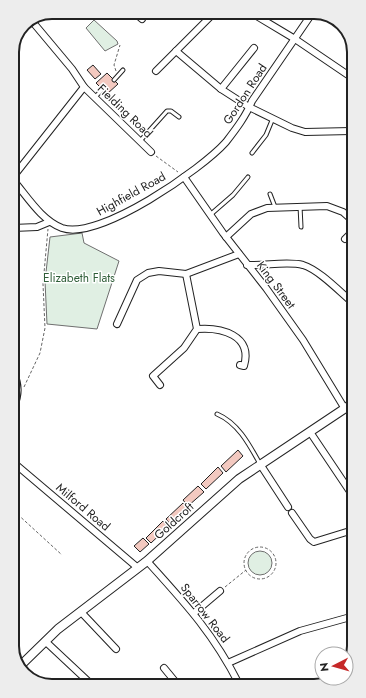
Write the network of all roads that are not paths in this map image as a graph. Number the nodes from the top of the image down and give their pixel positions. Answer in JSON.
{"nodes":[{"id":1,"x":207,"y":19,"type":"edge"},
{"id":2,"x":262,"y":19,"type":"edge"},
{"id":3,"x":308,"y":19,"type":"edge"},
{"id":4,"x":34,"y":24,"type":"edge"},
{"id":5,"x":295,"y":39,"type":"junction"},
{"id":6,"x":254,"y":48,"type":"dead end"},
{"id":7,"x":176,"y":51,"type":"junction"},
{"id":8,"x":123,"y":70,"type":"dead end"},
{"id":9,"x":156,"y":71,"type":"dead end"},
{"id":10,"x":347,"y":74,"type":"edge"},
{"id":11,"x":114,"y":80,"type":"dead end"},
{"id":12,"x":84,"y":87,"type":"junction"},
{"id":13,"x":221,"y":89,"type":"junction"},
{"id":14,"x":103,"y":90,"type":"dead end"},
{"id":15,"x":95,"y":97,"type":"junction"},
{"id":16,"x":249,"y":107,"type":"junction"},
{"id":17,"x":179,"y":117,"type":"dead end"},
{"id":18,"x":273,"y":118,"type":"junction"},
{"id":19,"x":347,"y":131,"type":"edge"},
{"id":20,"x":140,"y":141,"type":"junction"},
{"id":21,"x":151,"y":152,"type":"road end"},
{"id":22,"x":252,"y":153,"type":"dead end"},
{"id":23,"x":19,"y":170,"type":"edge"},
{"id":24,"x":184,"y":177,"type":"junction"},
{"id":25,"x":248,"y":177,"type":"dead end"},
{"id":26,"x":19,"y":185,"type":"edge"},
{"id":27,"x":270,"y":194,"type":"dead end"},
{"id":28,"x":275,"y":206,"type":"junction"},
{"id":29,"x":300,"y":206,"type":"junction"},
{"id":30,"x":347,"y":214,"type":"edge"},
{"id":31,"x":210,"y":215,"type":"junction"},
{"id":32,"x":49,"y":222,"type":"junction"},
{"id":33,"x":301,"y":227,"type":"dead end"},
{"id":34,"x":19,"y":228,"type":"edge"},
{"id":35,"x":226,"y":237,"type":"junction"},
{"id":36,"x":347,"y":238,"type":"edge"},
{"id":37,"x":345,"y":240,"type":"dead end"},
{"id":38,"x":239,"y":254,"type":"junction"},
{"id":39,"x":248,"y":265,"type":"junction"},
{"id":40,"x":186,"y":274,"type":"junction"},
{"id":41,"x":347,"y":298,"type":"edge"},
{"id":42,"x":117,"y":324,"type":"dead end"},
{"id":43,"x":197,"y":329,"type":"junction"},
{"id":44,"x":243,"y":373,"type":"dead end"},
{"id":45,"x":160,"y":385,"type":"dead end"},
{"id":46,"x":345,"y":409,"type":"joint"},
{"id":47,"x":216,"y":414,"type":"dead end"},
{"id":48,"x":310,"y":432,"type":"junction"},
{"id":49,"x":260,"y":464,"type":"junction"},
{"id":50,"x":19,"y":466,"type":"edge"},
{"id":51,"x":347,"y":487,"type":"edge"},
{"id":52,"x":288,"y":507,"type":"dead end"},
{"id":53,"x":292,"y":513,"type":"dead end"},
{"id":54,"x":347,"y":532,"type":"edge"},
{"id":55,"x":147,"y":561,"type":"junction"},
{"id":56,"x":138,"y":568,"type":"junction"},
{"id":57,"x":220,"y":591,"type":"road end"},
{"id":58,"x":81,"y":612,"type":"junction"},
{"id":59,"x":194,"y":613,"type":"junction"},
{"id":60,"x":347,"y":618,"type":"edge"},
{"id":61,"x":45,"y":641,"type":"junction"},
{"id":62,"x":116,"y":649,"type":"dead end"},
{"id":63,"x":23,"y":662,"type":"edge"},
{"id":64,"x":228,"y":662,"type":"junction"},
{"id":65,"x":164,"y":668,"type":"dead end"},
{"id":66,"x":85,"y":679,"type":"edge"},
{"id":67,"x":173,"y":679,"type":"edge"},
{"id":68,"x":237,"y":679,"type":"edge"}],
"edges":[{"from":1,"to":7,"type":"street"},
{"from":2,"to":5,"type":"street"},
{"from":3,"to":5,"type":"street","name":"Gordon Road"},
{"from":4,"to":12,"type":"street","name":"Fielding Road"},
{"from":5,"to":10,"type":"street"},
{"from":5,"to":16,"type":"street","name":"Gordon Road"},
{"from":6,"to":13,"type":"street"},
{"from":7,"to":9,"type":"street"},
{"from":7,"to":13,"type":"street"},
{"from":8,"to":11,"type":"lane"},
{"from":12,"to":15,"type":"street","name":"Fielding Road"},
{"from":12,"to":23,"type":"street","name":"Fielding Road"},
{"from":13,"to":16,"type":"street"},
{"from":14,"to":15,"type":"lane"},
{"from":15,"to":20,"type":"street","name":"Fielding Road"},
{"from":16,"to":18,"type":"street"},
{"from":16,"to":24,"type":"street","name":"Gordon Road"},
{"from":17,"to":20,"type":"lane"},
{"from":18,"to":19,"type":"street"},
{"from":18,"to":22,"type":"lane"},
{"from":20,"to":21,"type":"street","name":"Fielding Road"},
{"from":24,"to":31,"type":"street","name":"King Street"},
{"from":24,"to":32,"type":"street","name":"Highfield Road"},
{"from":25,"to":31,"type":"lane"},
{"from":26,"to":32,"type":"street"},
{"from":27,"to":28,"type":"lane"},
{"from":28,"to":29,"type":"street"},
{"from":28,"to":35,"type":"street"},
{"from":29,"to":30,"type":"street"},
{"from":29,"to":33,"type":"lane"},
{"from":31,"to":35,"type":"street","name":"King Street"},
{"from":32,"to":34,"type":"street"},
{"from":35,"to":38,"type":"street","name":"King Street"},
{"from":36,"to":37,"type":"street"},
{"from":38,"to":39,"type":"street","name":"King Street"},
{"from":38,"to":40,"type":"street"},
{"from":39,"to":41,"type":"street"},
{"from":39,"to":46,"type":"street","name":"King Street"},
{"from":40,"to":42,"type":"street"},
{"from":40,"to":43,"type":"street"},
{"from":43,"to":44,"type":"street"},
{"from":43,"to":45,"type":"street"},
{"from":46,"to":48,"type":"street","name":"Goldcroft"},
{"from":47,"to":49,"type":"lane"},
{"from":48,"to":49,"type":"street","name":"Goldcroft"},
{"from":48,"to":51,"type":"street"},
{"from":49,"to":52,"type":"street"},
{"from":49,"to":55,"type":"street","name":"Goldcroft"},
{"from":50,"to":56,"type":"street","name":"Milford Road"},
{"from":53,"to":54,"type":"street"},
{"from":55,"to":56,"type":"street","name":"Goldcroft"},
{"from":55,"to":59,"type":"street","name":"Sparrow Road"},
{"from":56,"to":58,"type":"street","name":"Goldcroft"},
{"from":57,"to":59,"type":"street"},
{"from":58,"to":61,"type":"street","name":"Goldcroft"},
{"from":58,"to":62,"type":"street"},
{"from":59,"to":64,"type":"street","name":"Sparrow Road"},
{"from":60,"to":64,"type":"street"},
{"from":61,"to":63,"type":"street","name":"Goldcroft"},
{"from":61,"to":66,"type":"street"},
{"from":64,"to":68,"type":"street","name":"Sparrow Road"},
{"from":65,"to":67,"type":"street"}]}
